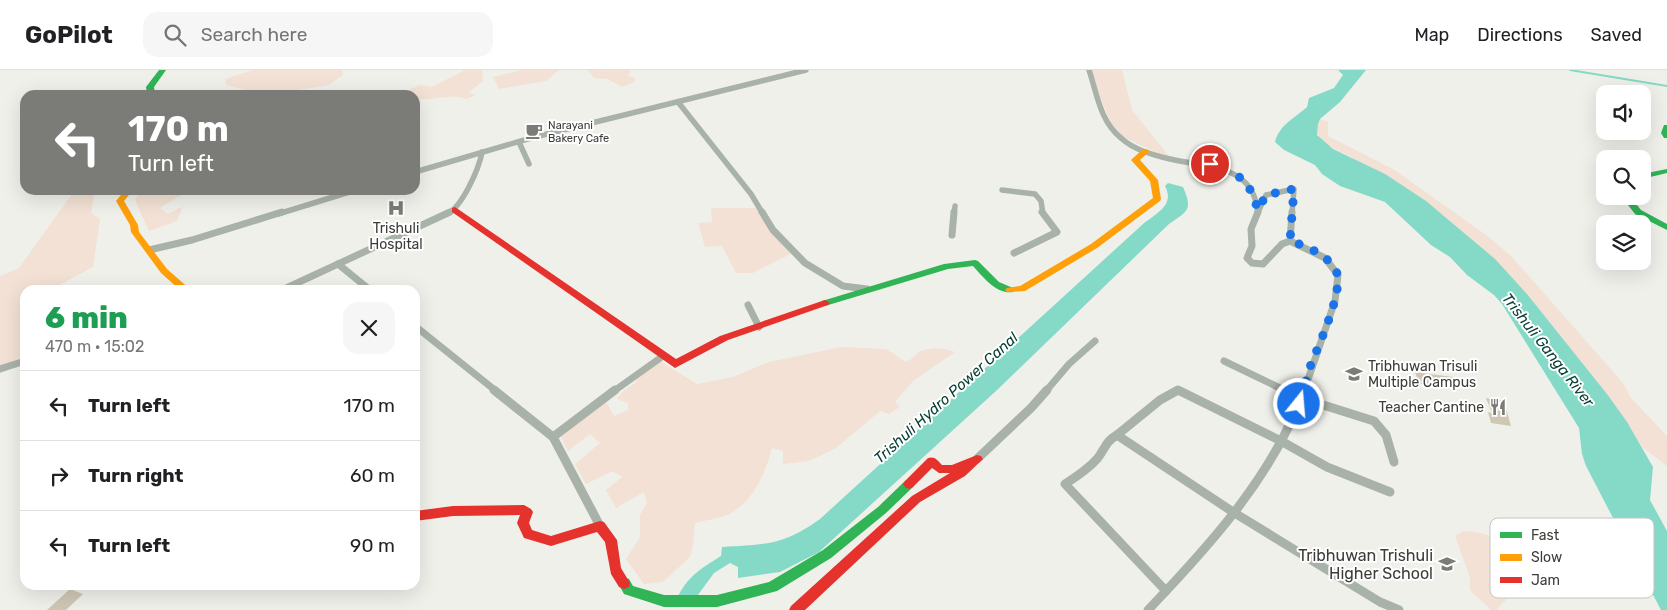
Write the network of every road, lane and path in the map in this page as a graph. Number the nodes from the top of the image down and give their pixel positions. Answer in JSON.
{"nodes":[{"id":1,"x":164,"y":70,"type":"edge"},
{"id":2,"x":806,"y":70,"type":"edge"},
{"id":3,"x":1088,"y":70,"type":"edge"},
{"id":4,"x":151,"y":90,"type":"edge"},
{"id":5,"x":678,"y":102,"type":"junction"},
{"id":6,"x":1667,"y":127,"type":"edge"},
{"id":7,"x":1667,"y":136,"type":"edge"},
{"id":8,"x":519,"y":142,"type":"junction"},
{"id":9,"x":1146,"y":151,"type":"junction"},
{"id":10,"x":482,"y":152,"type":"junction"},
{"id":11,"x":529,"y":164,"type":"dead end"},
{"id":12,"x":420,"y":171,"type":"edge"},
{"id":13,"x":1667,"y":171,"type":"edge"},
{"id":14,"x":1651,"y":175,"type":"edge"},
{"id":15,"x":1002,"y":190,"type":"dead end"},
{"id":16,"x":123,"y":195,"type":"edge"},
{"id":17,"x":340,"y":195,"type":"edge"},
{"id":18,"x":1632,"y":205,"type":"edge"},
{"id":19,"x":955,"y":206,"type":"dead end"},
{"id":20,"x":455,"y":210,"type":"junction"},
{"id":21,"x":1258,"y":210,"type":"junction"},
{"id":22,"x":1667,"y":227,"type":"edge"},
{"id":23,"x":952,"y":235,"type":"dead end"},
{"id":24,"x":1290,"y":241,"type":"junction"},
{"id":25,"x":149,"y":250,"type":"junction"},
{"id":26,"x":1014,"y":253,"type":"dead end"},
{"id":27,"x":338,"y":264,"type":"junction"},
{"id":28,"x":180,"y":285,"type":"edge"},
{"id":29,"x":293,"y":285,"type":"edge"},
{"id":30,"x":364,"y":285,"type":"edge"},
{"id":31,"x":869,"y":288,"type":"junction"},
{"id":32,"x":748,"y":305,"type":"dead end"},
{"id":33,"x":759,"y":327,"type":"junction"},
{"id":34,"x":420,"y":330,"type":"edge"},
{"id":35,"x":1094,"y":341,"type":"dead end"},
{"id":36,"x":664,"y":356,"type":"junction"},
{"id":37,"x":1224,"y":360,"type":"dead end"},
{"id":38,"x":20,"y":363,"type":"edge"},
{"id":39,"x":0,"y":369,"type":"edge"},
{"id":40,"x":1301,"y":398,"type":"junction"},
{"id":41,"x":1117,"y":435,"type":"junction"},
{"id":42,"x":553,"y":437,"type":"junction"},
{"id":43,"x":1281,"y":441,"type":"junction"},
{"id":44,"x":978,"y":458,"type":"junction"},
{"id":45,"x":1394,"y":462,"type":"dead end"},
{"id":46,"x":1390,"y":492,"type":"dead end"},
{"id":47,"x":1233,"y":512,"type":"junction"},
{"id":48,"x":420,"y":515,"type":"edge"},
{"id":49,"x":600,"y":526,"type":"junction"},
{"id":50,"x":1166,"y":591,"type":"junction"},
{"id":51,"x":796,"y":610,"type":"edge"},
{"id":52,"x":1148,"y":610,"type":"edge"},
{"id":53,"x":1399,"y":610,"type":"edge"}],
"edges":[{"from":1,"to":4,"type":"street"},
{"from":2,"to":5,"type":"street"},
{"from":3,"to":9,"type":"street"},
{"from":5,"to":8,"type":"street"},
{"from":5,"to":31,"type":"street"},
{"from":6,"to":7,"type":"street"},
{"from":8,"to":10,"type":"street"},
{"from":8,"to":11,"type":"street"},
{"from":9,"to":21,"type":"street"},
{"from":9,"to":31,"type":"street"},
{"from":10,"to":12,"type":"street"},
{"from":10,"to":20,"type":"street"},
{"from":13,"to":14,"type":"street"},
{"from":15,"to":26,"type":"street"},
{"from":16,"to":25,"type":"street"},
{"from":17,"to":25,"type":"street"},
{"from":18,"to":22,"type":"street"},
{"from":19,"to":23,"type":"street"},
{"from":20,"to":27,"type":"street"},
{"from":20,"to":36,"type":"street"},
{"from":21,"to":24,"type":"street"},
{"from":21,"to":24,"type":"street"},
{"from":24,"to":40,"type":"street"},
{"from":25,"to":28,"type":"street"},
{"from":27,"to":29,"type":"street"},
{"from":27,"to":30,"type":"street"},
{"from":31,"to":33,"type":"street"},
{"from":32,"to":33,"type":"street"},
{"from":33,"to":36,"type":"street"},
{"from":34,"to":42,"type":"street"},
{"from":35,"to":44,"type":"street"},
{"from":36,"to":42,"type":"street"},
{"from":37,"to":40,"type":"street"},
{"from":38,"to":39,"type":"street"},
{"from":40,"to":43,"type":"street"},
{"from":40,"to":45,"type":"street"},
{"from":41,"to":43,"type":"street"},
{"from":41,"to":47,"type":"street"},
{"from":41,"to":50,"type":"street"},
{"from":42,"to":49,"type":"street"},
{"from":43,"to":46,"type":"street"},
{"from":43,"to":47,"type":"street"},
{"from":44,"to":49,"type":"street"},
{"from":44,"to":51,"type":"street"},
{"from":47,"to":50,"type":"street"},
{"from":47,"to":53,"type":"street"},
{"from":48,"to":49,"type":"street"},
{"from":50,"to":52,"type":"street"}]}
